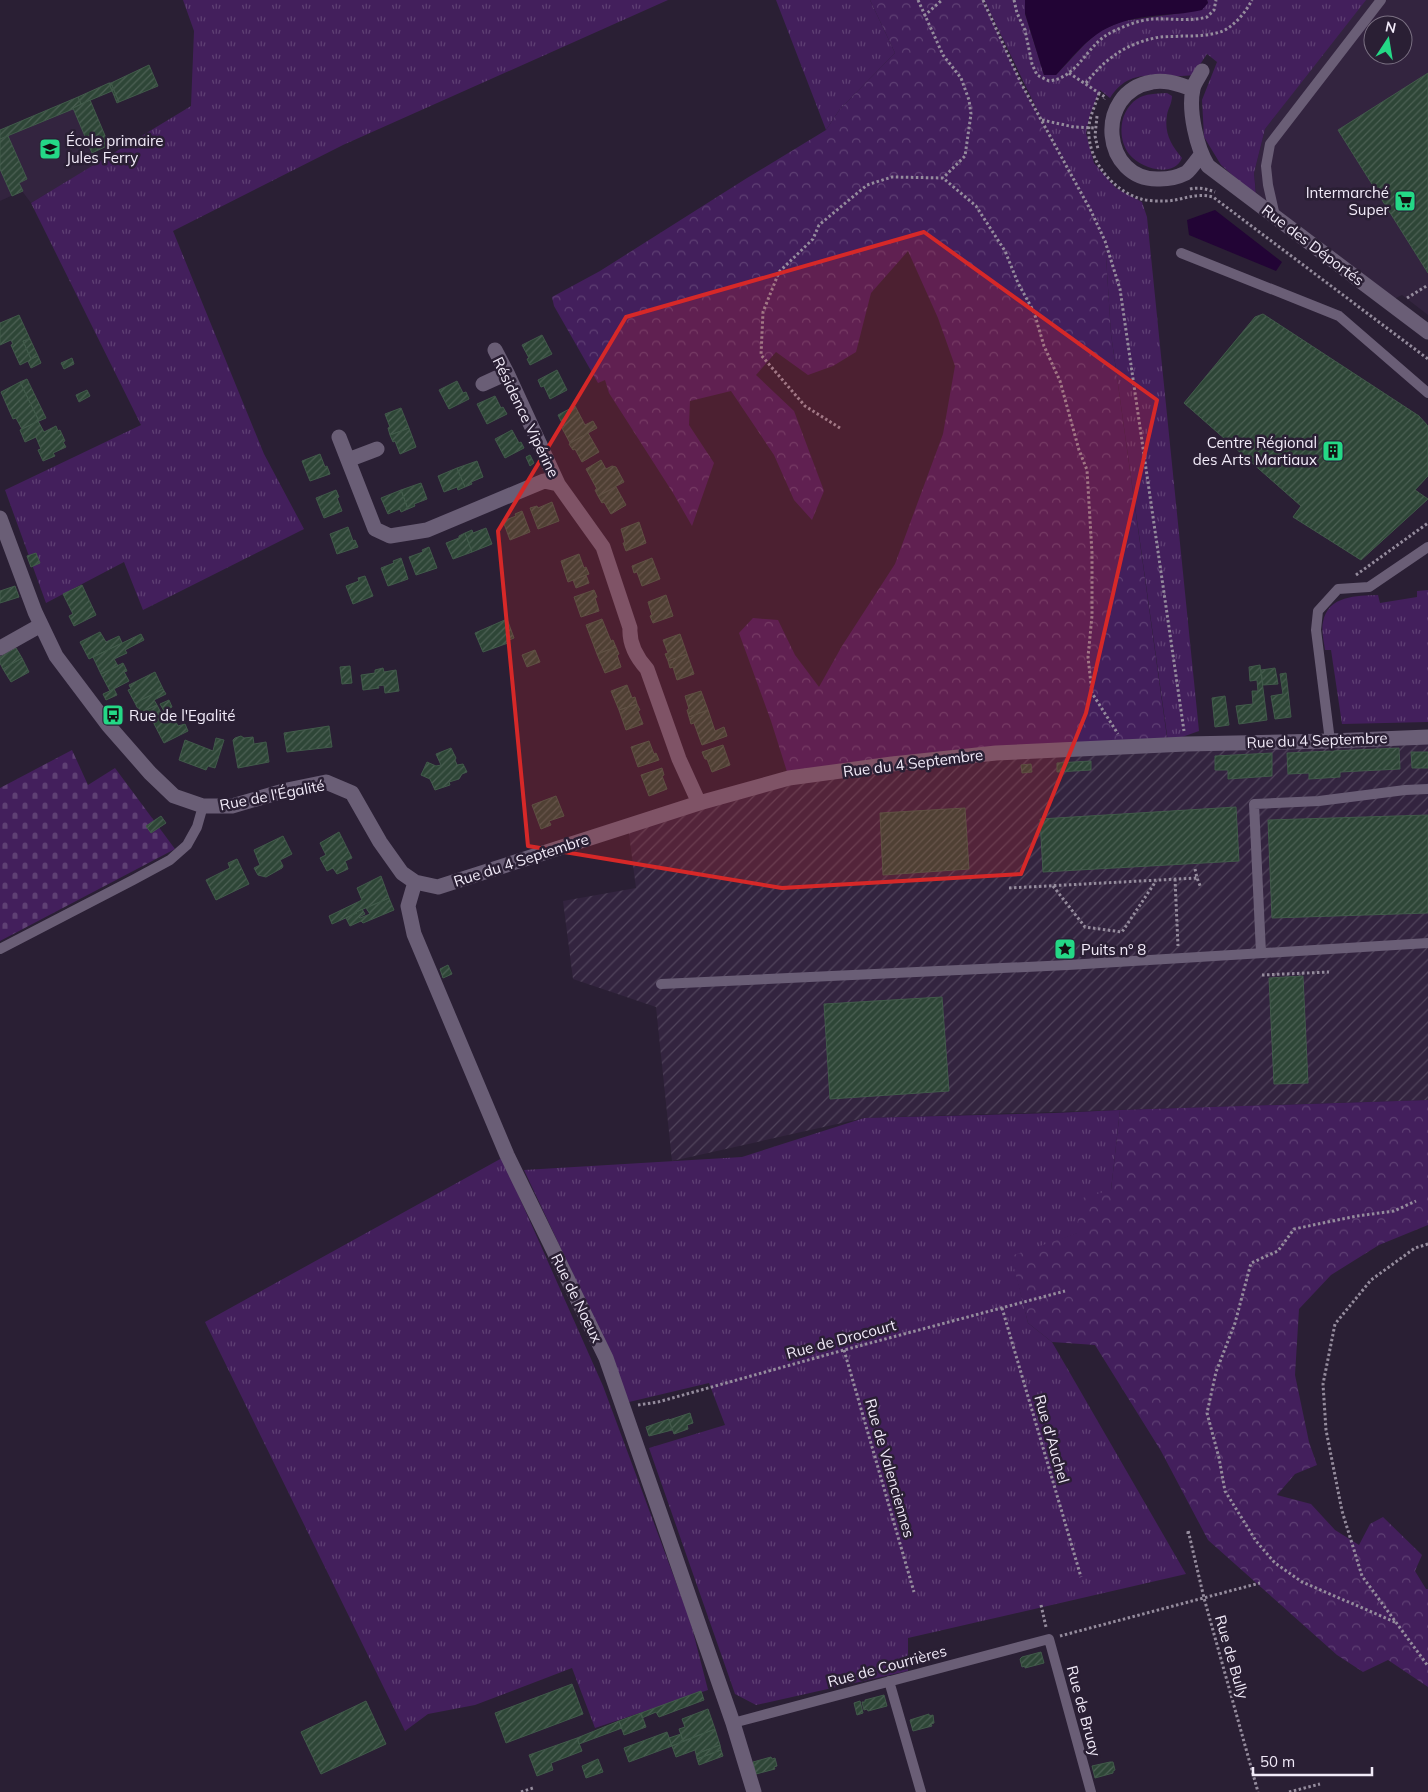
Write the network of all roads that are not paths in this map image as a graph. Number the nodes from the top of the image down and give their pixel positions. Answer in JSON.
{"nodes":[{"id":1,"x":1381,"y":0,"type":"edge"},
{"id":2,"x":1202,"y":71,"type":"dead end"},
{"id":3,"x":1193,"y":89,"type":"junction"},
{"id":4,"x":1201,"y":156,"type":"junction"},
{"id":5,"x":1275,"y":216,"type":"junction"},
{"id":6,"x":1181,"y":253,"type":"dead end"},
{"id":7,"x":1424,"y":324,"type":"edge"},
{"id":8,"x":494,"y":350,"type":"dead end"},
{"id":9,"x":507,"y":373,"type":"junction"},
{"id":10,"x":483,"y":384,"type":"dead end"},
{"id":11,"x":1428,"y":393,"type":"edge"},
{"id":12,"x":339,"y":437,"type":"dead end"},
{"id":13,"x":377,"y":449,"type":"dead end"},
{"id":14,"x":348,"y":460,"type":"junction"},
{"id":15,"x":558,"y":484,"type":"junction"},
{"id":16,"x":0,"y":518,"type":"edge"},
{"id":17,"x":1428,"y":547,"type":"edge"},
{"id":18,"x":41,"y":625,"type":"junction"},
{"id":19,"x":0,"y":648,"type":"edge"},
{"id":20,"x":1428,"y":737,"type":"edge"},
{"id":21,"x":1330,"y":742,"type":"junction"},
{"id":22,"x":1428,"y":789,"type":"edge"},
{"id":23,"x":699,"y":803,"type":"junction"},
{"id":24,"x":203,"y":806,"type":"junction"},
{"id":25,"x":415,"y":882,"type":"junction"},
{"id":26,"x":1428,"y":943,"type":"edge"},
{"id":27,"x":0,"y":949,"type":"edge"},
{"id":28,"x":1261,"y":953,"type":"junction"},
{"id":29,"x":661,"y":984,"type":"dead end"},
{"id":30,"x":1049,"y":1639,"type":"joint"},
{"id":31,"x":889,"y":1681,"type":"junction"},
{"id":32,"x":733,"y":1723,"type":"junction"},
{"id":33,"x":754,"y":1792,"type":"edge"},
{"id":34,"x":921,"y":1792,"type":"edge"},
{"id":35,"x":1091,"y":1792,"type":"edge"}],
"edges":[{"from":1,"to":5,"type":"lane"},
{"from":2,"to":3,"type":"street","name":"Rue des Déportés"},
{"from":3,"to":4,"type":"street","name":"Rue des Déportés"},
{"from":3,"to":4,"type":"street"},
{"from":4,"to":5,"type":"street","name":"Rue des Déportés"},
{"from":5,"to":7,"type":"street","name":"Rue des Déportés"},
{"from":6,"to":11,"type":"lane"},
{"from":8,"to":9,"type":"street","name":"Résidence Vipérine"},
{"from":9,"to":10,"type":"street"},
{"from":9,"to":15,"type":"street","name":"Résidence Vipérine"},
{"from":12,"to":14,"type":"street","name":"Résidence Vipérine"},
{"from":13,"to":14,"type":"street"},
{"from":14,"to":15,"type":"street","name":"Résidence Vipérine"},
{"from":15,"to":23,"type":"street","name":"Résidence Vipérine"},
{"from":16,"to":18,"type":"street","name":"Rue de l'Égalité"},
{"from":17,"to":21,"type":"lane"},
{"from":18,"to":19,"type":"street"},
{"from":18,"to":24,"type":"street","name":"Rue de l'Égalité"},
{"from":20,"to":21,"type":"street","name":"Rue du 4 Septembre"},
{"from":21,"to":23,"type":"street","name":"Rue du 4 Septembre"},
{"from":22,"to":28,"type":"lane"},
{"from":23,"to":25,"type":"street","name":"Rue du 4 Septembre"},
{"from":24,"to":25,"type":"street","name":"Rue de l'Égalité"},
{"from":24,"to":27,"type":"lane"},
{"from":25,"to":32,"type":"street","name":"Rue de Noeux"},
{"from":26,"to":28,"type":"lane"},
{"from":28,"to":29,"type":"lane"},
{"from":30,"to":31,"type":"lane","name":"Rue de Courrières"},
{"from":30,"to":35,"type":"lane","name":"Rue de Bruay"},
{"from":31,"to":32,"type":"lane","name":"Rue de Courrières"},
{"from":31,"to":34,"type":"lane"},
{"from":32,"to":33,"type":"street","name":"Rue de Noeux"}]}
